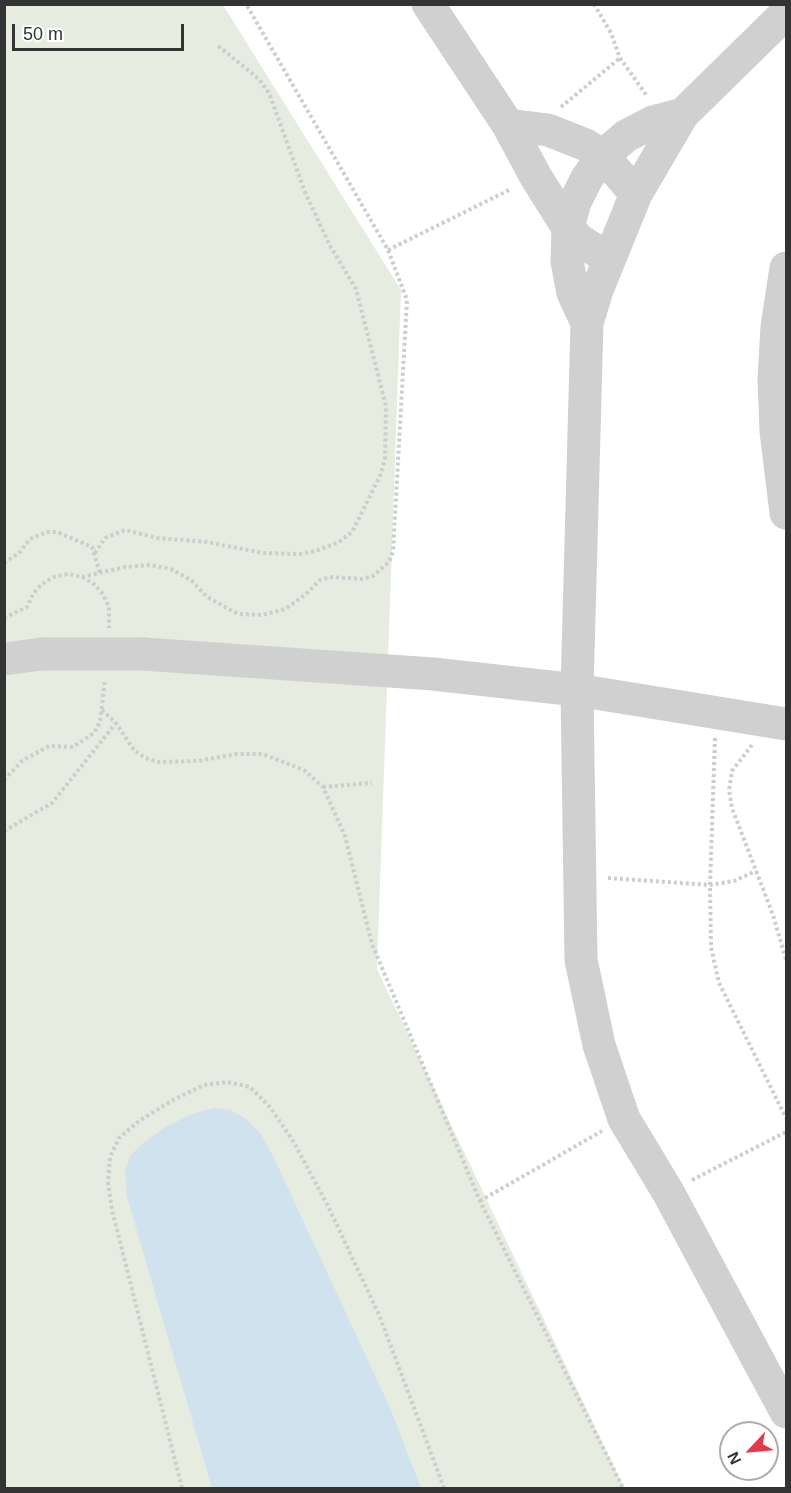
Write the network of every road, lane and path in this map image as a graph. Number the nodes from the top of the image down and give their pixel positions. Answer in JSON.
{"nodes":[{"id":1,"x":246,"y":4,"type":"edge"},
{"id":2,"x":428,"y":4,"type":"edge"},
{"id":3,"x":594,"y":4,"type":"edge"},
{"id":4,"x":781,"y":28,"type":"edge"},
{"id":5,"x":217,"y":45,"type":"dead end"},
{"id":6,"x":620,"y":57,"type":"junction"},
{"id":7,"x":683,"y":114,"type":"junction"},
{"id":8,"x":508,"y":125,"type":"junction"},
{"id":9,"x":548,"y":130,"type":"junction"},
{"id":10,"x":603,"y":156,"type":"junction"},
{"id":11,"x":536,"y":177,"type":"junction"},
{"id":12,"x":636,"y":194,"type":"junction"},
{"id":13,"x":568,"y":228,"type":"junction"},
{"id":14,"x":388,"y":250,"type":"junction"},
{"id":15,"x":608,"y":258,"type":"junction"},
{"id":16,"x":786,"y":268,"type":"edge"},
{"id":17,"x":587,"y":323,"type":"junction"},
{"id":18,"x":786,"y":513,"type":"edge"},
{"id":19,"x":95,"y":553,"type":"junction"},
{"id":20,"x":4,"y":563,"type":"edge"},
{"id":21,"x":100,"y":573,"type":"junction"},
{"id":22,"x":82,"y":577,"type":"dead end"},
{"id":23,"x":4,"y":659,"type":"edge"},
{"id":24,"x":577,"y":690,"type":"junction"},
{"id":25,"x":102,"y":710,"type":"dead end"},
{"id":26,"x":716,"y":711,"type":"junction"},
{"id":27,"x":779,"y":722,"type":"edge"},
{"id":28,"x":117,"y":723,"type":"junction"},
{"id":29,"x":372,"y":783,"type":"dead end"},
{"id":30,"x":323,"y":787,"type":"junction"},
{"id":31,"x":4,"y":831,"type":"edge"},
{"id":32,"x":757,"y":871,"type":"junction"},
{"id":33,"x":580,"y":876,"type":"junction"},
{"id":34,"x":710,"y":885,"type":"junction"},
{"id":35,"x":786,"y":960,"type":"edge"},
{"id":36,"x":786,"y":1118,"type":"edge"},
{"id":37,"x":624,"y":1119,"type":"junction"},
{"id":38,"x":786,"y":1132,"type":"edge"},
{"id":39,"x":668,"y":1192,"type":"junction"},
{"id":40,"x":480,"y":1201,"type":"junction"},
{"id":41,"x":786,"y":1412,"type":"edge"},
{"id":42,"x":182,"y":1488,"type":"edge"},
{"id":43,"x":444,"y":1488,"type":"edge"},
{"id":44,"x":623,"y":1488,"type":"edge"}],
"edges":[{"from":1,"to":14,"type":"path"},
{"from":2,"to":8,"type":"street"},
{"from":3,"to":6,"type":"path"},
{"from":4,"to":7,"type":"street"},
{"from":5,"to":19,"type":"path"},
{"from":6,"to":7,"type":"path"},
{"from":6,"to":9,"type":"path"},
{"from":7,"to":10,"type":"street"},
{"from":7,"to":12,"type":"street"},
{"from":8,"to":9,"type":"street"},
{"from":8,"to":11,"type":"street"},
{"from":9,"to":10,"type":"street"},
{"from":10,"to":12,"type":"street"},
{"from":10,"to":13,"type":"street"},
{"from":11,"to":13,"type":"street"},
{"from":11,"to":14,"type":"path"},
{"from":12,"to":15,"type":"street"},
{"from":13,"to":15,"type":"street"},
{"from":13,"to":17,"type":"street"},
{"from":14,"to":21,"type":"path"},
{"from":15,"to":17,"type":"street"},
{"from":16,"to":18,"type":"street"},
{"from":17,"to":24,"type":"street"},
{"from":19,"to":20,"type":"path"},
{"from":19,"to":21,"type":"path"},
{"from":21,"to":22,"type":"path"},
{"from":23,"to":24,"type":"street","bridge":true},
{"from":24,"to":26,"type":"street"},
{"from":24,"to":33,"type":"street"},
{"from":25,"to":28,"type":"path"},
{"from":26,"to":27,"type":"street"},
{"from":26,"to":34,"type":"path"},
{"from":27,"to":32,"type":"path"},
{"from":28,"to":30,"type":"path"},
{"from":28,"to":31,"type":"path"},
{"from":29,"to":30,"type":"path"},
{"from":30,"to":40,"type":"path"},
{"from":32,"to":34,"type":"path"},
{"from":32,"to":35,"type":"path"},
{"from":33,"to":34,"type":"path"},
{"from":33,"to":37,"type":"street"},
{"from":34,"to":36,"type":"path"},
{"from":37,"to":39,"type":"street"},
{"from":37,"to":40,"type":"path"},
{"from":38,"to":39,"type":"path"},
{"from":39,"to":41,"type":"street"},
{"from":40,"to":44,"type":"path"},
{"from":42,"to":43,"type":"path"}]}
